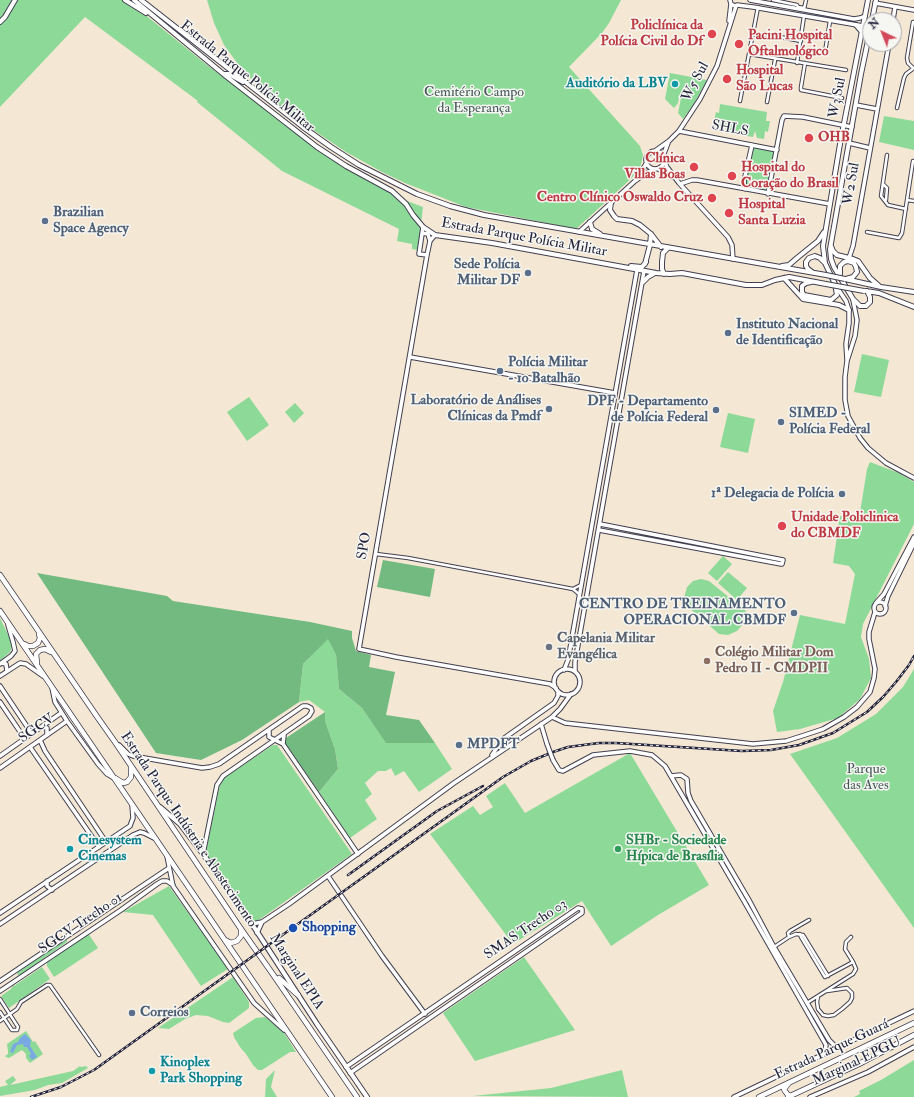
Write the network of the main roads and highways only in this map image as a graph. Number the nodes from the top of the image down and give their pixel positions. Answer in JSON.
{"nodes":[{"id":1,"x":15,"y":0,"type":"edge"},
{"id":2,"x":125,"y":0,"type":"edge"},
{"id":3,"x":134,"y":0,"type":"edge"},
{"id":4,"x":143,"y":0,"type":"edge"},
{"id":5,"x":868,"y":0,"type":"edge"},
{"id":6,"x":876,"y":2,"type":"edge"},
{"id":7,"x":866,"y":12,"type":"edge"},
{"id":8,"x":874,"y":12,"type":"edge"},
{"id":9,"x":0,"y":22,"type":"edge"},
{"id":10,"x":164,"y":25,"type":"junction"},
{"id":11,"x":856,"y":25,"type":"road end"},
{"id":12,"x":862,"y":32,"type":"joint"},
{"id":13,"x":865,"y":52,"type":"edge"},
{"id":14,"x":856,"y":66,"type":"junction"},
{"id":15,"x":862,"y":68,"type":"junction"},
{"id":16,"x":224,"y":74,"type":"junction"},
{"id":17,"x":854,"y":74,"type":"junction"},
{"id":18,"x":861,"y":74,"type":"junction"},
{"id":19,"x":259,"y":92,"type":"junction"},
{"id":20,"x":840,"y":144,"type":"junction"},
{"id":21,"x":849,"y":144,"type":"junction"},
{"id":22,"x":316,"y":147,"type":"junction"},
{"id":23,"x":331,"y":147,"type":"junction"},
{"id":24,"x":359,"y":165,"type":"junction"},
{"id":25,"x":346,"y":166,"type":"junction"},
{"id":26,"x":832,"y":192,"type":"junction"},
{"id":27,"x":840,"y":195,"type":"junction"},
{"id":28,"x":611,"y":202,"type":"road end"},
{"id":29,"x":590,"y":222,"type":"road end"},
{"id":30,"x":827,"y":228,"type":"junction"},
{"id":31,"x":651,"y":234,"type":"junction"},
{"id":32,"x":602,"y":236,"type":"junction"},
{"id":33,"x":831,"y":244,"type":"junction"},
{"id":34,"x":650,"y":245,"type":"junction"},
{"id":35,"x":661,"y":247,"type":"junction"},
{"id":36,"x":668,"y":248,"type":"junction"},
{"id":37,"x":588,"y":261,"type":"junction"},
{"id":38,"x":646,"y":262,"type":"junction"},
{"id":39,"x":825,"y":263,"type":"junction"},
{"id":40,"x":774,"y":266,"type":"junction"},
{"id":41,"x":644,"y":271,"type":"junction"},
{"id":42,"x":656,"y":273,"type":"junction"},
{"id":43,"x":664,"y":274,"type":"junction"},
{"id":44,"x":818,"y":274,"type":"junction"},
{"id":45,"x":840,"y":276,"type":"junction"},
{"id":46,"x":784,"y":278,"type":"junction"},
{"id":47,"x":845,"y":279,"type":"junction"},
{"id":48,"x":643,"y":282,"type":"road end"},
{"id":49,"x":820,"y":282,"type":"junction"},
{"id":50,"x":880,"y":287,"type":"junction"},
{"id":51,"x":866,"y":291,"type":"junction"},
{"id":52,"x":914,"y":292,"type":"edge"},
{"id":53,"x":914,"y":306,"type":"edge"},
{"id":54,"x":849,"y":310,"type":"road end"},
{"id":55,"x":0,"y":575,"type":"edge"},
{"id":56,"x":0,"y":611,"type":"edge"},
{"id":57,"x":38,"y":632,"type":"junction"},
{"id":58,"x":21,"y":642,"type":"junction"},
{"id":59,"x":54,"y":654,"type":"junction"},
{"id":60,"x":38,"y":667,"type":"junction"},
{"id":61,"x":131,"y":765,"type":"junction"},
{"id":62,"x":113,"y":777,"type":"junction"},
{"id":63,"x":158,"y":805,"type":"junction"},
{"id":64,"x":241,"y":929,"type":"junction"},
{"id":65,"x":225,"y":940,"type":"junction"},
{"id":66,"x":272,"y":973,"type":"junction"},
{"id":67,"x":298,"y":995,"type":"junction"},
{"id":68,"x":914,"y":1022,"type":"edge"},
{"id":69,"x":914,"y":1035,"type":"edge"},
{"id":70,"x":789,"y":1083,"type":"junction"},
{"id":71,"x":790,"y":1096,"type":"edge"},
{"id":72,"x":331,"y":1097,"type":"edge"},
{"id":73,"x":357,"y":1097,"type":"edge"},
{"id":74,"x":367,"y":1097,"type":"edge"},
{"id":75,"x":759,"y":1097,"type":"edge"}],
"edges":[{"from":1,"to":9,"type":"main road"},
{"from":2,"to":10,"type":"main road"},
{"from":3,"to":10,"type":"main road","name":"Estrada Parque Polícia Militar"},
{"from":4,"to":19,"type":"main road","name":"Estrada Parque Polícia Militar"},
{"from":5,"to":7,"type":"main road","name":"W3 Sul"},
{"from":6,"to":8,"type":"main road"},
{"from":10,"to":16,"type":"main road","name":"Estrada Parque Polícia Militar"},
{"from":11,"to":12,"type":"main road"},
{"from":12,"to":14,"type":"main road","name":"W3 Sul"},
{"from":13,"to":15,"type":"main road","name":"W3 Sul"},
{"from":14,"to":15,"type":"main road"},
{"from":14,"to":17,"type":"main road","name":"W3 Sul"},
{"from":15,"to":18,"type":"main road","name":"W3 Sul"},
{"from":16,"to":19,"type":"main road"},
{"from":16,"to":22,"type":"main road","name":"Estrada Parque Polícia Militar"},
{"from":17,"to":18,"type":"main road"},
{"from":17,"to":20,"type":"main road","name":"W3 Sul"},
{"from":18,"to":21,"type":"main road","name":"W3 Sul"},
{"from":19,"to":23,"type":"main road","name":"Estrada Parque Polícia Militar"},
{"from":20,"to":21,"type":"main road"},
{"from":20,"to":26,"type":"main road","name":"W3 Sul"},
{"from":21,"to":27,"type":"main road","name":"W3 Sul"},
{"from":22,"to":23,"type":"main road"},
{"from":22,"to":25,"type":"main road","name":"Estrada Parque Polícia Militar"},
{"from":23,"to":24,"type":"main road","name":"Estrada Parque Polícia Militar"},
{"from":24,"to":25,"type":"main road"},
{"from":24,"to":32,"type":"main road","name":"Estrada Parque Polícia Militar"},
{"from":25,"to":37,"type":"main road","name":"Estrada Parque Polícia Militar"},
{"from":26,"to":27,"type":"main road"},
{"from":26,"to":30,"type":"main road","name":"W3 Sul"},
{"from":27,"to":33,"type":"main road","name":"W3 Sul"},
{"from":28,"to":31,"type":"main road"},
{"from":29,"to":32,"type":"main road"},
{"from":30,"to":39,"type":"main road","name":"W3 Sul"},
{"from":30,"to":40,"type":"main road"},
{"from":31,"to":34,"type":"main road"},
{"from":31,"to":35,"type":"main road"},
{"from":32,"to":34,"type":"main road","name":"Estrada Parque Polícia Militar"},
{"from":33,"to":45,"type":"main road","name":"W3 Sul"},
{"from":33,"to":50,"type":"main road"},
{"from":34,"to":35,"type":"main road","name":"Estrada Parque Polícia Militar"},
{"from":34,"to":38,"type":"main road"},
{"from":35,"to":36,"type":"main road","name":"Estrada Parque Polícia Militar"},
{"from":36,"to":40,"type":"main road","name":"Estrada Parque Polícia Militar"},
{"from":36,"to":43,"type":"main road"},
{"from":37,"to":38,"type":"main road"},
{"from":37,"to":41,"type":"main road","name":"Estrada Parque Polícia Militar"},
{"from":38,"to":41,"type":"main road"},
{"from":39,"to":44,"type":"main road"},
{"from":39,"to":49,"type":"main road","name":"W3 Sul"},
{"from":40,"to":44,"type":"main road","name":"Estrada Parque Polícia Militar"},
{"from":41,"to":42,"type":"main road","name":"Estrada Parque Polícia Militar"},
{"from":42,"to":43,"type":"main road","name":"Estrada Parque Polícia Militar"},
{"from":42,"to":48,"type":"main road"},
{"from":43,"to":46,"type":"main road","name":"Estrada Parque Polícia Militar"},
{"from":44,"to":47,"type":"main road","name":"Estrada Parque Polícia Militar","bridge":true},
{"from":45,"to":47,"type":"main road"},
{"from":45,"to":51,"type":"main road","name":"W3 Sul"},
{"from":46,"to":49,"type":"main road","name":"Estrada Parque Polícia Militar"},
{"from":46,"to":54,"type":"main road"},
{"from":47,"to":50,"type":"main road","name":"Estrada Parque Polícia Militar"},
{"from":49,"to":51,"type":"main road","name":"Estrada Parque Polícia Militar","bridge":true},
{"from":50,"to":52,"type":"main road","name":"Estrada Parque Polícia Militar"},
{"from":51,"to":53,"type":"main road","name":"Estrada Parque Polícia Militar"},
{"from":55,"to":57,"type":"highway","name":"Estrada Parque Indústria e Abastecimento"},
{"from":56,"to":58,"type":"highway"},
{"from":57,"to":58,"type":"highway"},
{"from":57,"to":59,"type":"highway","name":"Estrada Parque Indústria e Abastecimento"},
{"from":58,"to":60,"type":"highway"},
{"from":59,"to":60,"type":"highway"},
{"from":59,"to":61,"type":"highway","name":"Estrada Parque Indústria e Abastecimento"},
{"from":60,"to":62,"type":"highway"},
{"from":61,"to":62,"type":"highway"},
{"from":61,"to":63,"type":"highway","name":"Estrada Parque Indústria e Abastecimento"},
{"from":62,"to":65,"type":"highway"},
{"from":63,"to":64,"type":"highway","name":"Estrada Parque Indústria e Abastecimento"},
{"from":63,"to":67,"type":"main road","name":"Marginal EPIA"},
{"from":64,"to":65,"type":"highway"},
{"from":64,"to":66,"type":"highway","name":"Estrada Parque Indústria e Abastecimento"},
{"from":65,"to":72,"type":"highway"},
{"from":66,"to":67,"type":"highway"},
{"from":66,"to":73,"type":"highway","name":"Estrada Parque Indústria e Abastecimento"},
{"from":67,"to":74,"type":"main road","name":"Marginal EPIA"},
{"from":68,"to":70,"type":"highway","name":"Estrada Parque Guará"},
{"from":69,"to":71,"type":"highway","name":"Estrada Parque Guará"},
{"from":70,"to":71,"type":"highway"},
{"from":70,"to":75,"type":"highway","name":"Estrada Parque Guará"}]}
